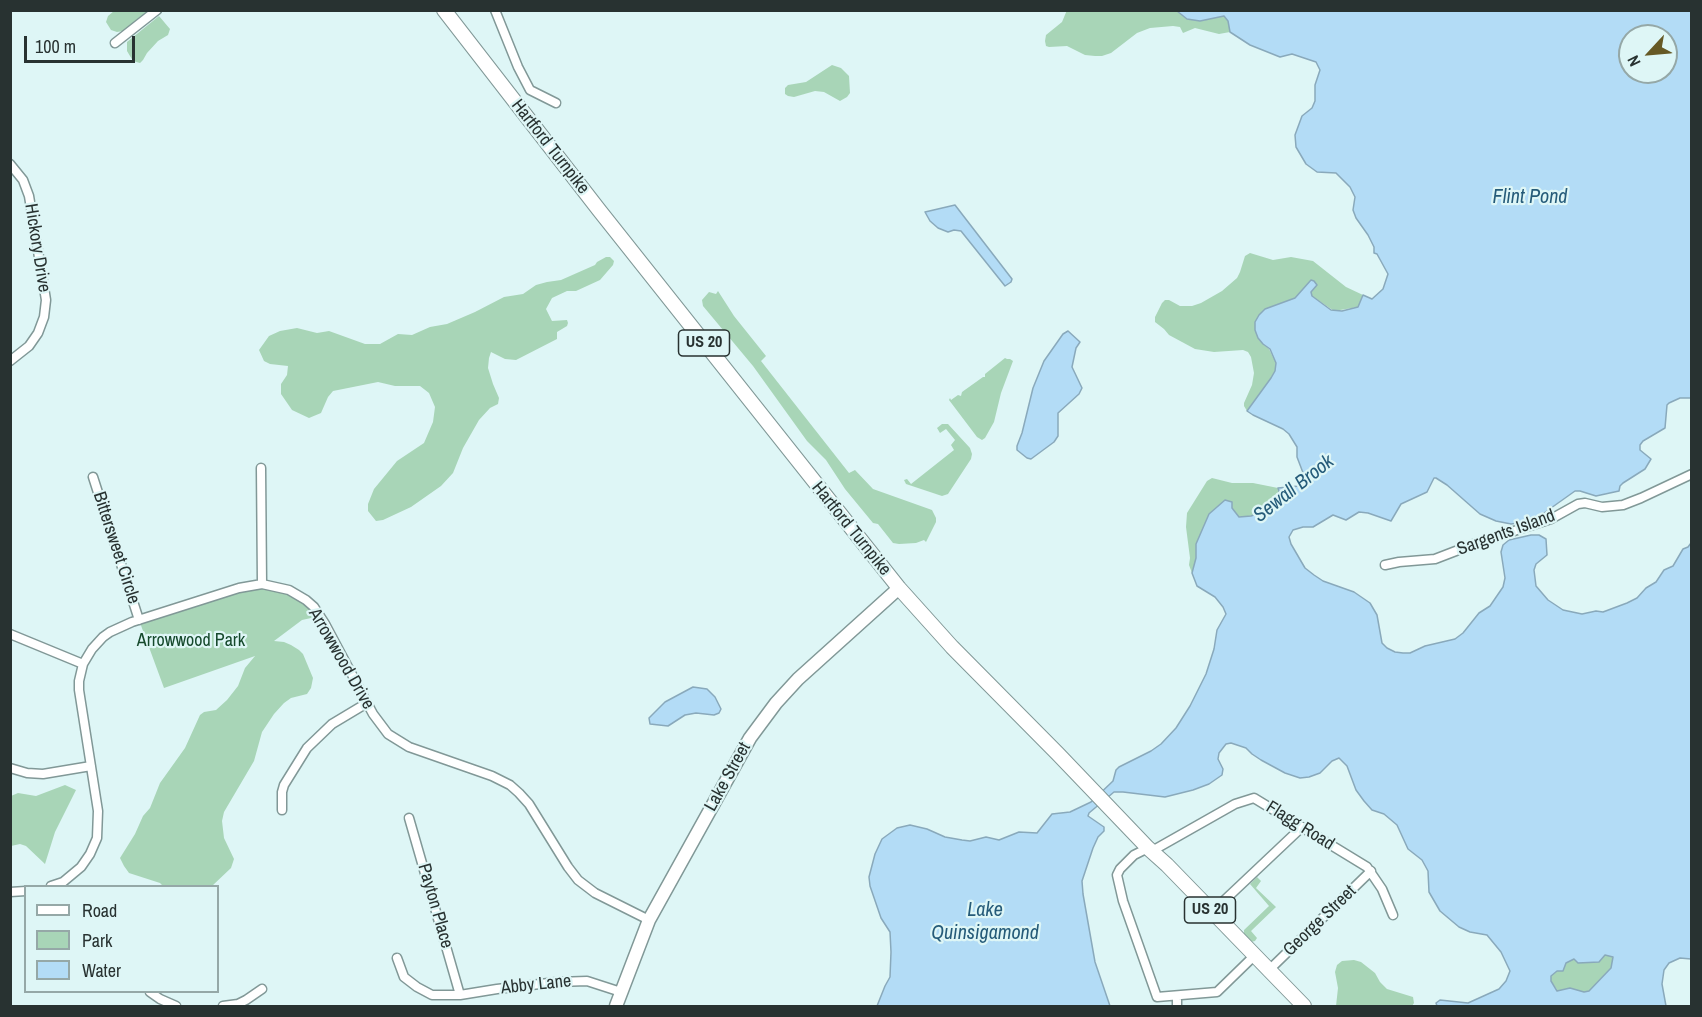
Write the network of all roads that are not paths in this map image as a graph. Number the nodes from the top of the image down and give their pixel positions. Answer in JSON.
{"nodes":[{"id":1,"x":157,"y":10,"type":"edge"},
{"id":2,"x":444,"y":10,"type":"edge"},
{"id":3,"x":495,"y":10,"type":"edge"},
{"id":4,"x":115,"y":43,"type":"dead end"},
{"id":5,"x":556,"y":103,"type":"dead end"},
{"id":6,"x":10,"y":164,"type":"edge"},
{"id":7,"x":10,"y":361,"type":"edge"},
{"id":8,"x":261,"y":468,"type":"dead end"},
{"id":9,"x":1692,"y":474,"type":"edge"},
{"id":10,"x":93,"y":477,"type":"dead end"},
{"id":11,"x":1385,"y":565,"type":"dead end"},
{"id":12,"x":262,"y":584,"type":"junction"},
{"id":13,"x":898,"y":588,"type":"junction"},
{"id":14,"x":139,"y":620,"type":"junction"},
{"id":15,"x":10,"y":634,"type":"edge"},
{"id":16,"x":84,"y":664,"type":"junction"},
{"id":17,"x":366,"y":703,"type":"junction"},
{"id":18,"x":91,"y":766,"type":"junction"},
{"id":19,"x":10,"y":768,"type":"edge"},
{"id":20,"x":282,"y":810,"type":"dead end"},
{"id":21,"x":409,"y":818,"type":"dead end"},
{"id":22,"x":1302,"y":827,"type":"junction"},
{"id":23,"x":1150,"y":850,"type":"junction"},
{"id":24,"x":1371,"y":871,"type":"junction"},
{"id":25,"x":69,"y":878,"type":"junction"},
{"id":26,"x":53,"y":885,"type":"edge"},
{"id":27,"x":74,"y":885,"type":"edge"},
{"id":28,"x":1212,"y":912,"type":"junction"},
{"id":29,"x":1392,"y":915,"type":"dead end"},
{"id":30,"x":649,"y":920,"type":"junction"},
{"id":31,"x":1254,"y":956,"type":"junction"},
{"id":32,"x":396,"y":958,"type":"dead end"},
{"id":33,"x":1269,"y":970,"type":"junction"},
{"id":34,"x":262,"y":989,"type":"dead end"},
{"id":35,"x":621,"y":992,"type":"junction"},
{"id":36,"x":151,"y":993,"type":"edge"},
{"id":37,"x":460,"y":995,"type":"junction"},
{"id":38,"x":1177,"y":996,"type":"junction"},
{"id":39,"x":176,"y":1006,"type":"edge"},
{"id":40,"x":223,"y":1006,"type":"edge"},
{"id":41,"x":616,"y":1006,"type":"edge"},
{"id":42,"x":1177,"y":1006,"type":"edge"},
{"id":43,"x":1304,"y":1006,"type":"edge"}],
"edges":[{"from":1,"to":4,"type":"street"},
{"from":2,"to":13,"type":"main road","name":"Hartford Turnpike","number":"US 20"},
{"from":3,"to":5,"type":"street"},
{"from":6,"to":7,"type":"street","name":"Hickory Drive"},
{"from":8,"to":12,"type":"street"},
{"from":9,"to":11,"type":"street","name":"Sargents Island"},
{"from":10,"to":14,"type":"street","name":"Bittersweet Circle"},
{"from":12,"to":14,"type":"street","name":"Arrowwood Drive"},
{"from":12,"to":17,"type":"street","name":"Arrowwood Drive"},
{"from":13,"to":23,"type":"main road","name":"Hartford Turnpike","number":"US 20"},
{"from":13,"to":30,"type":"main road","name":"Lake Street"},
{"from":14,"to":16,"type":"street","name":"Arrowwood Drive"},
{"from":15,"to":16,"type":"street"},
{"from":16,"to":18,"type":"street","name":"Arrowwood Drive"},
{"from":17,"to":20,"type":"street"},
{"from":17,"to":30,"type":"street","name":"Arrowwood Drive"},
{"from":18,"to":19,"type":"street"},
{"from":18,"to":25,"type":"street","name":"Arrowwood Drive"},
{"from":21,"to":37,"type":"street","name":"Payton Place"},
{"from":22,"to":23,"type":"street","name":"Flagg Road"},
{"from":22,"to":24,"type":"street","name":"Flagg Road"},
{"from":22,"to":28,"type":"street"},
{"from":23,"to":28,"type":"main road","name":"Hartford Turnpike","number":"US 20"},
{"from":23,"to":38,"type":"street"},
{"from":24,"to":29,"type":"street","name":"Flagg Road"},
{"from":24,"to":33,"type":"street","name":"George Street"},
{"from":25,"to":26,"type":"street","name":"Arrowwood Drive"},
{"from":25,"to":27,"type":"street"},
{"from":28,"to":31,"type":"main road","name":"Hartford Turnpike","number":"US 20"},
{"from":30,"to":35,"type":"main road","name":"Lake Street"},
{"from":31,"to":33,"type":"main road","name":"Hartford Turnpike","number":"US 20"},
{"from":31,"to":38,"type":"street"},
{"from":32,"to":37,"type":"street","name":"Abby Lane"},
{"from":33,"to":43,"type":"main road","name":"Hartford Turnpike","number":"US 20"},
{"from":34,"to":40,"type":"street"},
{"from":35,"to":37,"type":"street","name":"Abby Lane"},
{"from":35,"to":41,"type":"main road","name":"Lake Street"},
{"from":36,"to":39,"type":"street"},
{"from":38,"to":42,"type":"street"}]}
